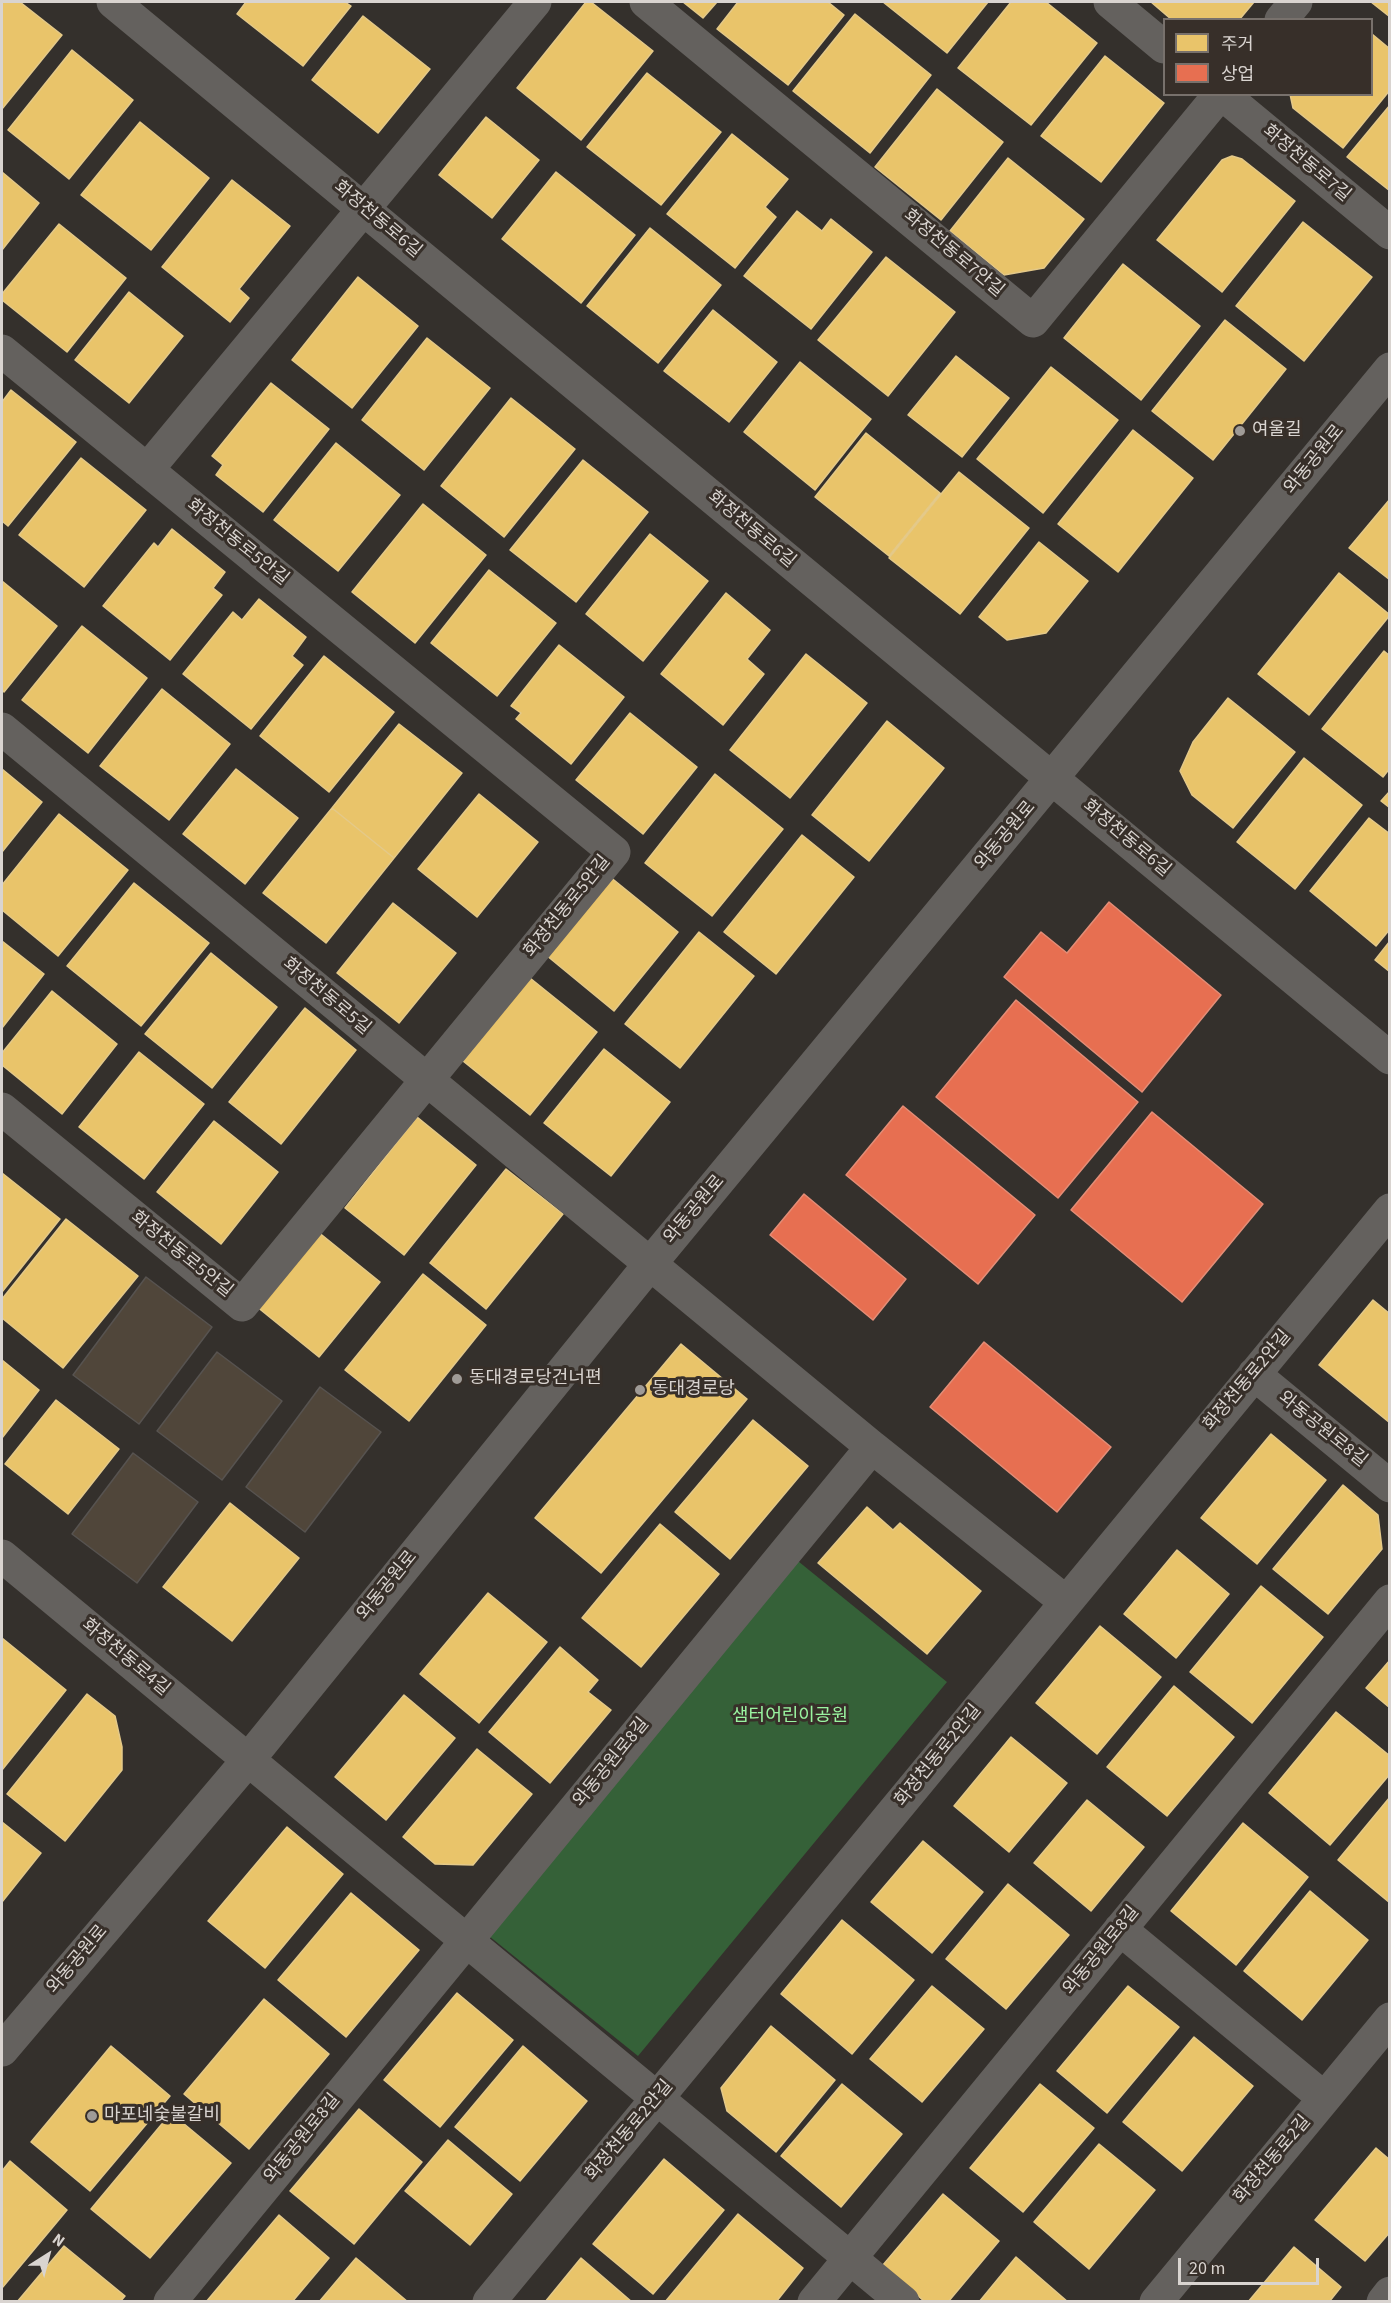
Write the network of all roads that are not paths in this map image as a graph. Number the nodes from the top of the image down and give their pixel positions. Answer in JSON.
{"nodes":[{"id":1,"x":113,"y":2,"type":"edge"},
{"id":2,"x":536,"y":2,"type":"edge"},
{"id":3,"x":646,"y":2,"type":"edge"},
{"id":4,"x":1110,"y":2,"type":"edge"},
{"id":5,"x":1296,"y":2,"type":"edge"},
{"id":6,"x":1283,"y":18,"type":"edge"},
{"id":7,"x":1163,"y":46,"type":"edge"},
{"id":8,"x":1219,"y":96,"type":"edge"},
{"id":9,"x":1223,"y":96,"type":"edge"},
{"id":10,"x":364,"y":209,"type":"junction"},
{"id":11,"x":1389,"y":233,"type":"edge"},
{"id":12,"x":2,"y":351,"type":"edge"},
{"id":13,"x":1389,"y":369,"type":"edge"},
{"id":14,"x":147,"y":470,"type":"junction"},
{"id":15,"x":2,"y":729,"type":"edge"},
{"id":16,"x":1053,"y":779,"type":"junction"},
{"id":17,"x":1389,"y":1058,"type":"edge"},
{"id":18,"x":427,"y":1080,"type":"junction"},
{"id":19,"x":2,"y":1109,"type":"edge"},
{"id":20,"x":1389,"y":1210,"type":"edge"},
{"id":21,"x":650,"y":1264,"type":"junction"},
{"id":22,"x":1254,"y":1374,"type":"junction"},
{"id":23,"x":872,"y":1447,"type":"junction"},
{"id":24,"x":1389,"y":1486,"type":"edge"},
{"id":25,"x":2,"y":1556,"type":"edge"},
{"id":26,"x":1389,"y":1601,"type":"edge"},
{"id":27,"x":1066,"y":1602,"type":"junction"},
{"id":28,"x":248,"y":1760,"type":"junction"},
{"id":29,"x":1120,"y":1929,"type":"junction"},
{"id":30,"x":466,"y":1940,"type":"junction"},
{"id":31,"x":1389,"y":2019,"type":"edge"},
{"id":32,"x":2,"y":2050,"type":"edge"},
{"id":33,"x":657,"y":2098,"type":"junction"},
{"id":34,"x":1324,"y":2098,"type":"junction"},
{"id":35,"x":850,"y":2258,"type":"junction"},
{"id":36,"x":1389,"y":2294,"type":"edge"},
{"id":37,"x":170,"y":2301,"type":"edge"},
{"id":38,"x":489,"y":2301,"type":"edge"},
{"id":39,"x":814,"y":2301,"type":"edge"},
{"id":40,"x":903,"y":2301,"type":"edge"},
{"id":41,"x":1156,"y":2301,"type":"edge"},
{"id":42,"x":1383,"y":2301,"type":"edge"}],
"edges":[{"from":1,"to":10,"type":"street","name":"화정천동로6길"},
{"from":2,"to":10,"type":"street"},
{"from":3,"to":8,"type":"street","name":"화정천동로7안길"},
{"from":4,"to":7,"type":"street"},
{"from":5,"to":6,"type":"street"},
{"from":9,"to":11,"type":"street","name":"화정천동로7길"},
{"from":10,"to":14,"type":"street"},
{"from":10,"to":16,"type":"street","name":"화정천동로6길"},
{"from":12,"to":14,"type":"street","name":"화정천동로5안길"},
{"from":13,"to":16,"type":"street","name":"와동공원로"},
{"from":14,"to":18,"type":"street","name":"화정천동로5안길"},
{"from":15,"to":18,"type":"street","name":"화정천동로5길"},
{"from":16,"to":17,"type":"street","name":"화정천동로6길"},
{"from":16,"to":21,"type":"street","name":"와동공원로"},
{"from":18,"to":19,"type":"street","name":"화정천동로5안길"},
{"from":18,"to":21,"type":"street","name":"화정천동로5길"},
{"from":20,"to":22,"type":"street","name":"화정천동로2안길"},
{"from":21,"to":23,"type":"street"},
{"from":21,"to":28,"type":"street","name":"와동공원로"},
{"from":22,"to":24,"type":"street","name":"와동공원로8길"},
{"from":22,"to":27,"type":"street","name":"화정천동로2안길"},
{"from":23,"to":27,"type":"street"},
{"from":23,"to":30,"type":"street","name":"와동공원로8길"},
{"from":25,"to":28,"type":"street","name":"화정천동로4길"},
{"from":26,"to":29,"type":"street","name":"와동공원로8길"},
{"from":27,"to":33,"type":"street","name":"화정천동로2안길"},
{"from":28,"to":30,"type":"street","name":"화정천동로4길"},
{"from":28,"to":32,"type":"street","name":"와동공원로"},
{"from":29,"to":34,"type":"street"},
{"from":29,"to":35,"type":"street","name":"와동공원로8길"},
{"from":30,"to":33,"type":"street","name":"화정천동로4길"},
{"from":30,"to":37,"type":"street","name":"와동공원로8길"},
{"from":31,"to":34,"type":"street","name":"화정천동로2길"},
{"from":33,"to":35,"type":"street","name":"화정천동로4길"},
{"from":33,"to":38,"type":"street","name":"화정천동로2안길"},
{"from":34,"to":41,"type":"street","name":"화정천동로2길"},
{"from":35,"to":39,"type":"street","name":"와동공원로8길"},
{"from":35,"to":40,"type":"street","name":"화정천동로4길"},
{"from":36,"to":42,"type":"street"}]}
